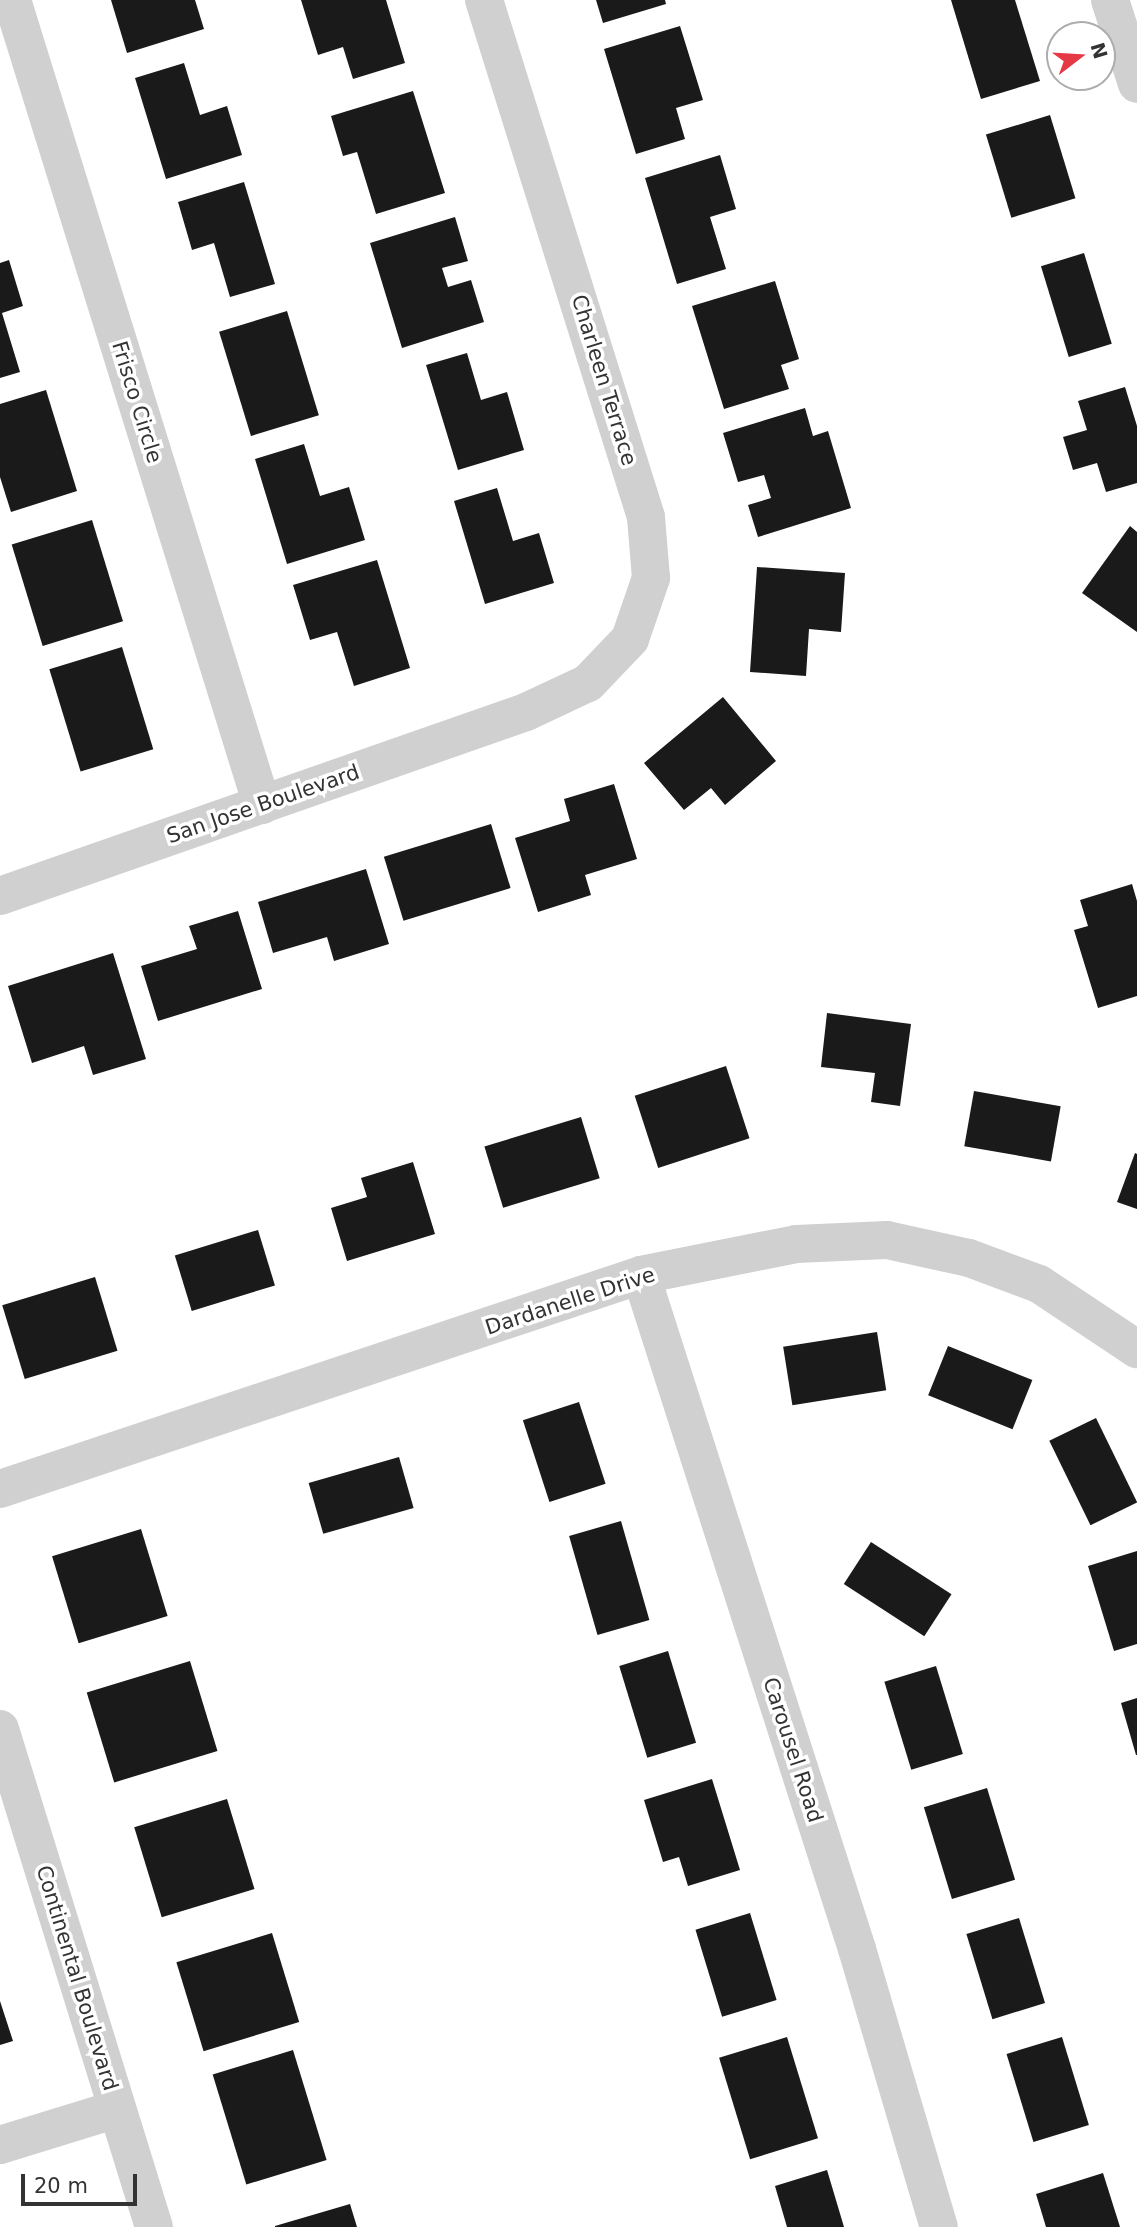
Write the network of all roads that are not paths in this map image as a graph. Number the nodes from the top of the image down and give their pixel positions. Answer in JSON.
{"nodes":[{"id":1,"x":12,"y":0,"type":"edge"},
{"id":2,"x":484,"y":0,"type":"edge"},
{"id":3,"x":1110,"y":0,"type":"edge"},
{"id":4,"x":1137,"y":84,"type":"edge"},
{"id":5,"x":526,"y":712,"type":"joint"},
{"id":6,"x":262,"y":804,"type":"junction"},
{"id":7,"x":0,"y":896,"type":"edge"},
{"id":8,"x":641,"y":1275,"type":"junction"},
{"id":9,"x":1137,"y":1349,"type":"edge"},
{"id":10,"x":0,"y":1489,"type":"edge"},
{"id":11,"x":0,"y":1729,"type":"edge"},
{"id":12,"x":117,"y":2109,"type":"junction"},
{"id":13,"x":0,"y":2145,"type":"edge"},
{"id":14,"x":154,"y":2227,"type":"edge"},
{"id":15,"x":939,"y":2227,"type":"edge"}],
"edges":[{"from":1,"to":6,"type":"street","name":"Frisco Circle"},
{"from":2,"to":5,"type":"street","name":"Charleen Terrace"},
{"from":3,"to":4,"type":"street"},
{"from":5,"to":6,"type":"street","name":"San Jose Boulevard"},
{"from":6,"to":7,"type":"street","name":"San Jose Boulevard"},
{"from":8,"to":9,"type":"street","name":"Dardanelle Drive"},
{"from":8,"to":10,"type":"street","name":"Dardanelle Drive"},
{"from":8,"to":15,"type":"street","name":"Carousel Road"},
{"from":11,"to":12,"type":"street","name":"Continental Boulevard"},
{"from":12,"to":13,"type":"street"},
{"from":12,"to":14,"type":"street","name":"Continental Boulevard"}]}
